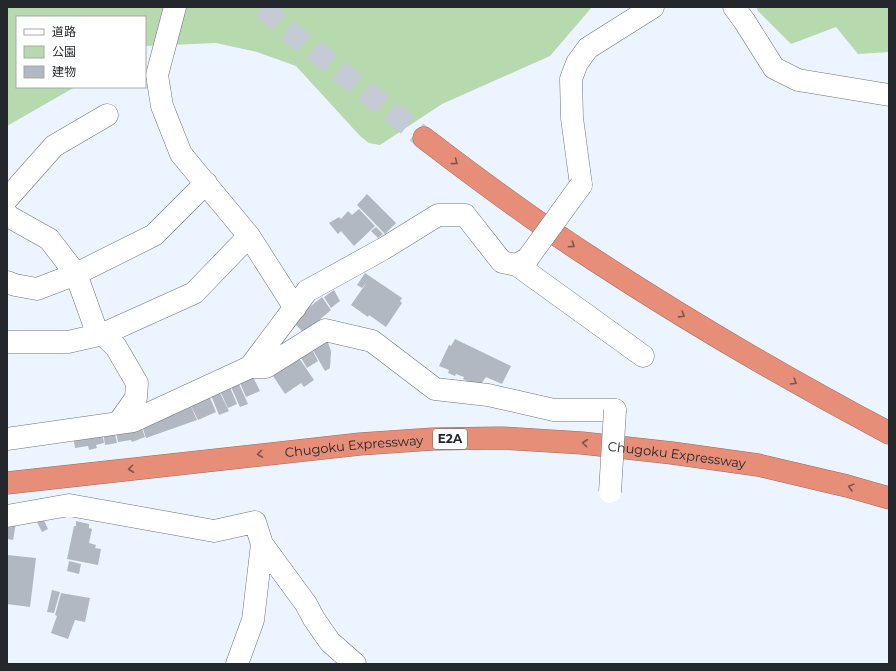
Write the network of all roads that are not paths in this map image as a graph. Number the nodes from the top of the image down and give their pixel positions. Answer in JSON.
{"nodes":[{"id":1,"x":175,"y":7,"type":"edge"},
{"id":2,"x":652,"y":7,"type":"edge"},
{"id":3,"x":734,"y":7,"type":"edge"},
{"id":4,"x":889,"y":95,"type":"edge"},
{"id":5,"x":107,"y":115,"type":"dead end"},
{"id":6,"x":424,"y":138,"type":"tunnel mouth"},
{"id":7,"x":206,"y":183,"type":"junction"},
{"id":8,"x":7,"y":199,"type":"edge"},
{"id":9,"x":7,"y":214,"type":"edge"},
{"id":10,"x":249,"y":236,"type":"junction"},
{"id":11,"x":523,"y":261,"type":"junction"},
{"id":12,"x":76,"y":274,"type":"junction"},
{"id":13,"x":7,"y":282,"type":"edge"},
{"id":14,"x":294,"y":308,"type":"junction"},
{"id":15,"x":103,"y":334,"type":"junction"},
{"id":16,"x":7,"y":342,"type":"edge"},
{"id":17,"x":643,"y":356,"type":"dead end"},
{"id":18,"x":250,"y":367,"type":"junction"},
{"id":19,"x":119,"y":422,"type":"junction"},
{"id":20,"x":889,"y":433,"type":"edge"},
{"id":21,"x":7,"y":439,"type":"edge"},
{"id":22,"x":7,"y":483,"type":"edge"},
{"id":23,"x":610,"y":492,"type":"dead end"},
{"id":24,"x":889,"y":498,"type":"edge"},
{"id":25,"x":7,"y":516,"type":"edge"},
{"id":26,"x":262,"y":544,"type":"junction"},
{"id":27,"x":237,"y":664,"type":"edge"},
{"id":28,"x":355,"y":664,"type":"edge"}],
"edges":[{"from":1,"to":7,"type":"street"},
{"from":2,"to":11,"type":"street","bridge":true},
{"from":3,"to":4,"type":"street"},
{"from":5,"to":8,"type":"street"},
{"from":6,"to":20,"type":"highway","one_way":true},
{"from":7,"to":10,"type":"street"},
{"from":7,"to":12,"type":"street"},
{"from":9,"to":12,"type":"street"},
{"from":10,"to":14,"type":"street"},
{"from":10,"to":15,"type":"street"},
{"from":11,"to":14,"type":"street"},
{"from":11,"to":17,"type":"street"},
{"from":12,"to":13,"type":"street"},
{"from":12,"to":15,"type":"street"},
{"from":14,"to":18,"type":"street"},
{"from":15,"to":16,"type":"street"},
{"from":15,"to":19,"type":"street"},
{"from":18,"to":19,"type":"street"},
{"from":18,"to":23,"type":"street","bridge":true},
{"from":19,"to":21,"type":"street"},
{"from":24,"to":22,"type":"highway","name":"Chugoku Expressway","number":"E2A","one_way":true},
{"from":25,"to":26,"type":"street"},
{"from":26,"to":27,"type":"street"},
{"from":26,"to":28,"type":"street"}]}
